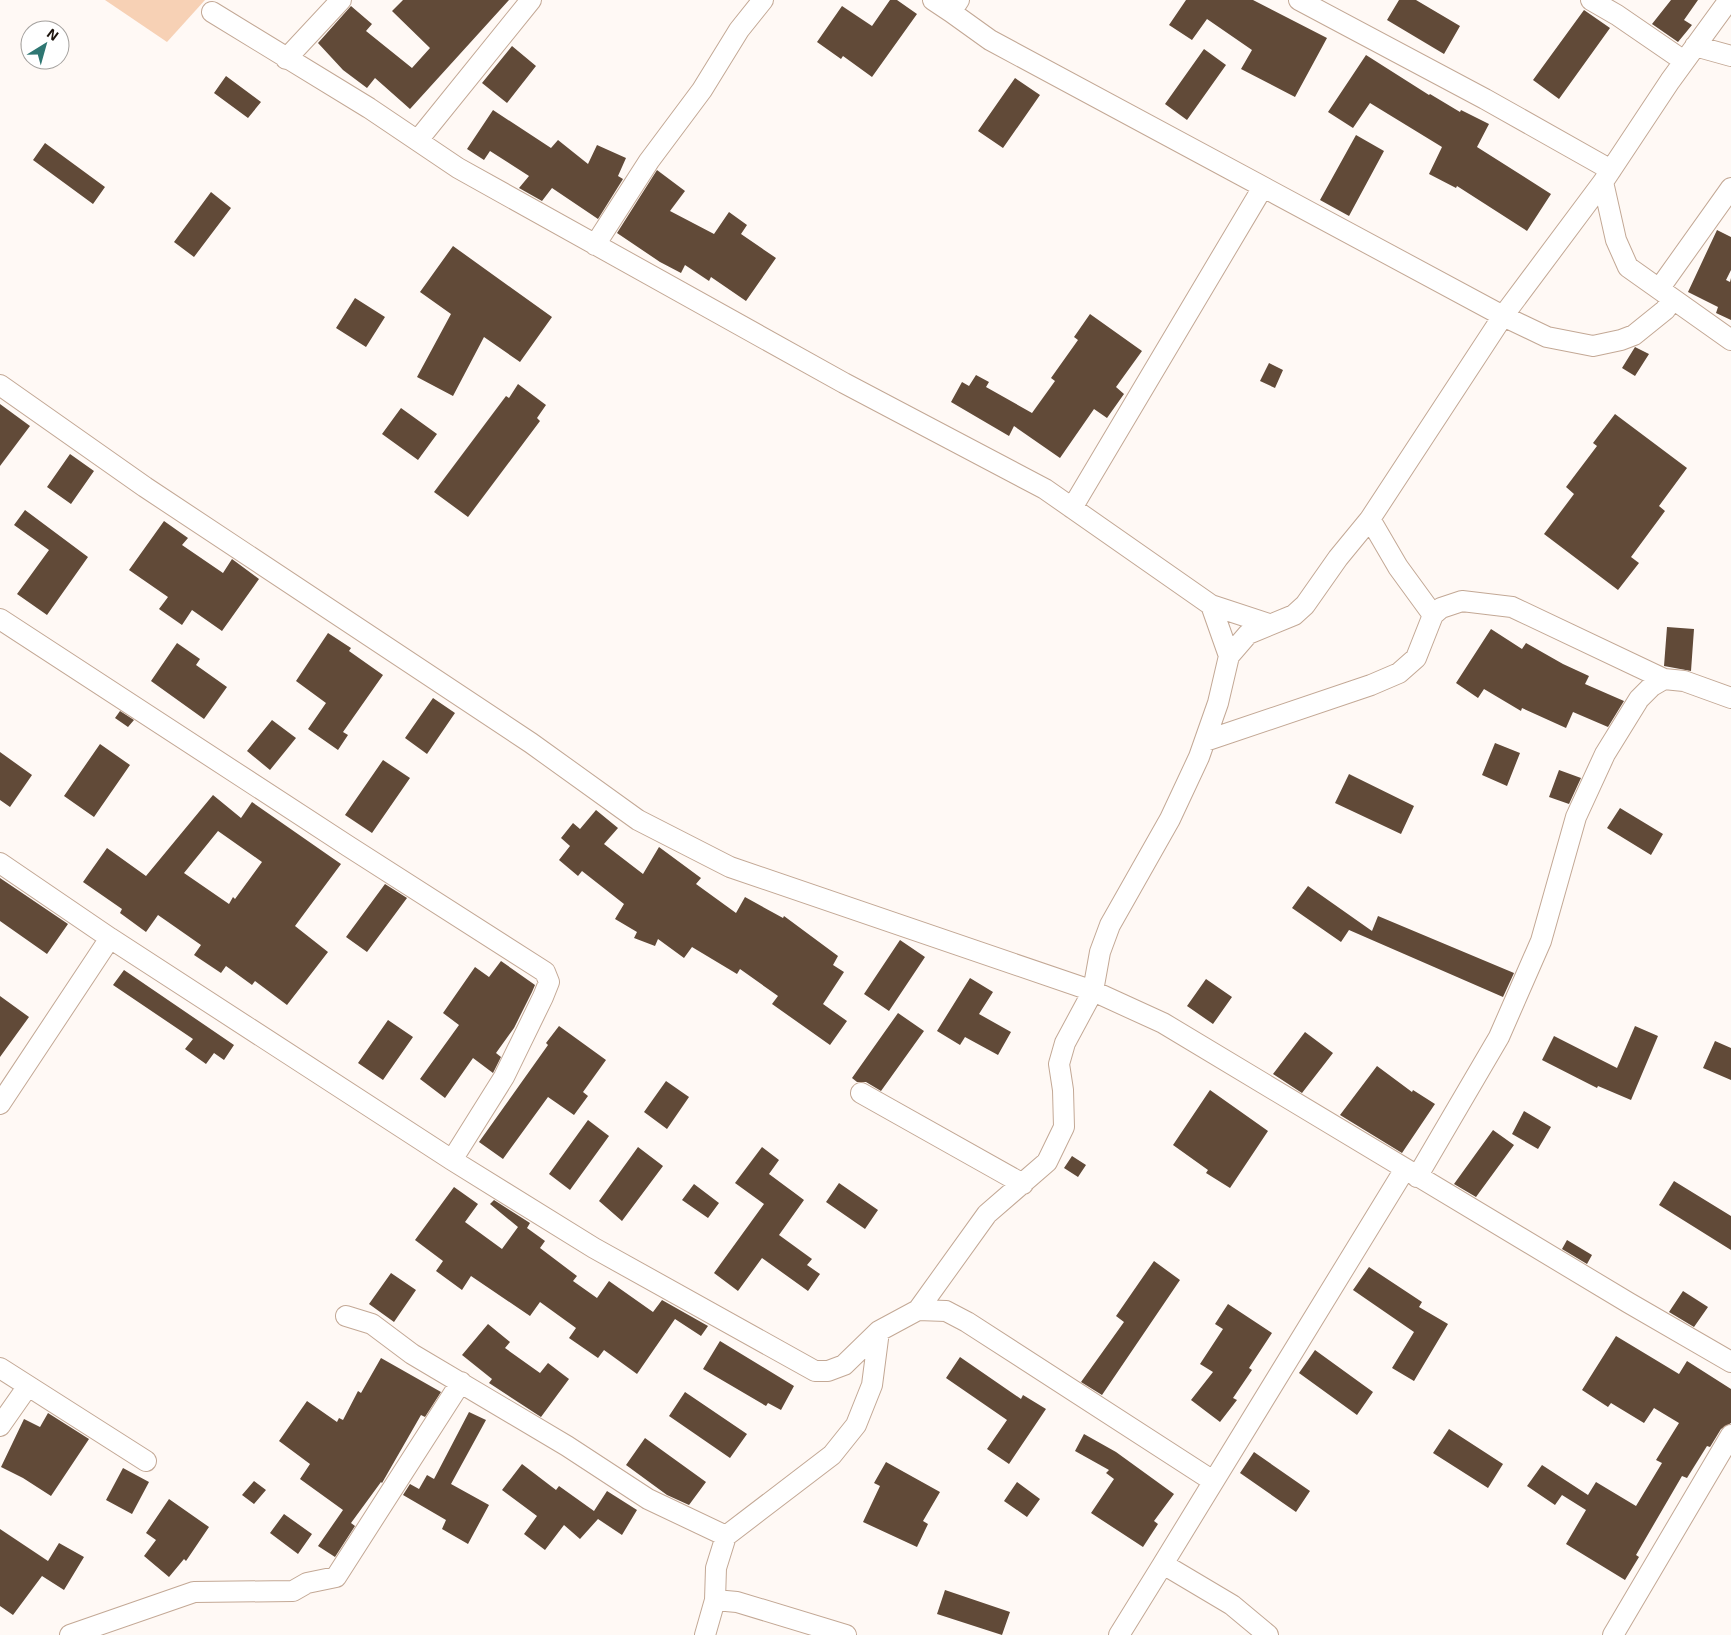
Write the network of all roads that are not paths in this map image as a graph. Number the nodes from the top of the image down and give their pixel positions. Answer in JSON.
{"nodes":[{"id":1,"x":341,"y":0,"type":"edge"},
{"id":2,"x":531,"y":0,"type":"edge"},
{"id":3,"x":763,"y":0,"type":"edge"},
{"id":4,"x":933,"y":0,"type":"edge"},
{"id":5,"x":1298,"y":0,"type":"edge"},
{"id":6,"x":1591,"y":0,"type":"edge"},
{"id":7,"x":1728,"y":0,"type":"edge"},
{"id":8,"x":955,"y":6,"type":"edge"},
{"id":9,"x":212,"y":12,"type":"dead end"},
{"id":10,"x":1690,"y":54,"type":"junction"},
{"id":11,"x":1731,"y":56,"type":"edge"},
{"id":12,"x":286,"y":59,"type":"junction"},
{"id":13,"x":418,"y":140,"type":"junction"},
{"id":14,"x":1607,"y":176,"type":"junction"},
{"id":15,"x":1263,"y":187,"type":"junction"},
{"id":16,"x":1731,"y":188,"type":"edge"},
{"id":17,"x":595,"y":245,"type":"junction"},
{"id":18,"x":1666,"y":294,"type":"junction"},
{"id":19,"x":1503,"y":316,"type":"junction"},
{"id":20,"x":1731,"y":340,"type":"edge"},
{"id":21,"x":0,"y":385,"type":"edge"},
{"id":22,"x":1072,"y":508,"type":"junction"},
{"id":23,"x":1370,"y":519,"type":"junction"},
{"id":24,"x":1211,"y":605,"type":"junction"},
{"id":25,"x":1433,"y":615,"type":"junction"},
{"id":26,"x":0,"y":619,"type":"edge"},
{"id":27,"x":1269,"y":624,"type":"junction"},
{"id":28,"x":1229,"y":656,"type":"junction"},
{"id":29,"x":1664,"y":679,"type":"junction"},
{"id":30,"x":1731,"y":698,"type":"edge"},
{"id":31,"x":1205,"y":741,"type":"junction"},
{"id":32,"x":0,"y":863,"type":"edge"},
{"id":33,"x":110,"y":938,"type":"junction"},
{"id":34,"x":1093,"y":992,"type":"junction"},
{"id":35,"x":861,"y":1093,"type":"dead end"},
{"id":36,"x":2,"y":1096,"type":"edge"},
{"id":37,"x":452,"y":1160,"type":"junction"},
{"id":38,"x":1411,"y":1173,"type":"junction"},
{"id":39,"x":1022,"y":1184,"type":"junction"},
{"id":40,"x":918,"y":1310,"type":"junction"},
{"id":41,"x":346,"y":1316,"type":"dead end"},
{"id":42,"x":879,"y":1331,"type":"junction"},
{"id":43,"x":1731,"y":1362,"type":"edge"},
{"id":44,"x":0,"y":1368,"type":"edge"},
{"id":45,"x":461,"y":1382,"type":"junction"},
{"id":46,"x":28,"y":1386,"type":"junction"},
{"id":47,"x":0,"y":1426,"type":"edge"},
{"id":48,"x":1731,"y":1435,"type":"edge"},
{"id":49,"x":146,"y":1461,"type":"dead end"},
{"id":50,"x":1213,"y":1481,"type":"junction"},
{"id":51,"x":726,"y":1536,"type":"junction"},
{"id":52,"x":1163,"y":1564,"type":"junction"},
{"id":53,"x":715,"y":1600,"type":"junction"},
{"id":54,"x":70,"y":1635,"type":"edge"},
{"id":55,"x":705,"y":1635,"type":"edge"},
{"id":56,"x":846,"y":1635,"type":"edge"},
{"id":57,"x":1119,"y":1635,"type":"edge"},
{"id":58,"x":1268,"y":1635,"type":"edge"},
{"id":59,"x":1613,"y":1635,"type":"edge"}],
"edges":[{"from":1,"to":12,"type":"street"},
{"from":2,"to":13,"type":"street"},
{"from":3,"to":17,"type":"street"},
{"from":4,"to":8,"type":"street"},
{"from":5,"to":14,"type":"street"},
{"from":6,"to":10,"type":"street"},
{"from":7,"to":10,"type":"street"},
{"from":8,"to":15,"type":"street"},
{"from":9,"to":12,"type":"street"},
{"from":10,"to":11,"type":"street"},
{"from":10,"to":14,"type":"street"},
{"from":12,"to":13,"type":"street"},
{"from":13,"to":17,"type":"street"},
{"from":14,"to":18,"type":"street"},
{"from":14,"to":19,"type":"street"},
{"from":15,"to":19,"type":"street"},
{"from":15,"to":22,"type":"street"},
{"from":16,"to":18,"type":"street"},
{"from":17,"to":22,"type":"street"},
{"from":18,"to":19,"type":"street"},
{"from":18,"to":20,"type":"street"},
{"from":19,"to":23,"type":"street"},
{"from":21,"to":34,"type":"street"},
{"from":22,"to":24,"type":"street"},
{"from":23,"to":25,"type":"street"},
{"from":23,"to":27,"type":"street"},
{"from":24,"to":27,"type":"street"},
{"from":24,"to":28,"type":"street"},
{"from":25,"to":29,"type":"street"},
{"from":25,"to":31,"type":"street"},
{"from":26,"to":37,"type":"street"},
{"from":27,"to":28,"type":"street"},
{"from":28,"to":31,"type":"street"},
{"from":29,"to":30,"type":"street"},
{"from":29,"to":38,"type":"street"},
{"from":31,"to":34,"type":"street"},
{"from":32,"to":33,"type":"street"},
{"from":33,"to":36,"type":"street"},
{"from":33,"to":37,"type":"street"},
{"from":34,"to":38,"type":"street"},
{"from":34,"to":39,"type":"street"},
{"from":35,"to":39,"type":"street"},
{"from":37,"to":42,"type":"street"},
{"from":38,"to":43,"type":"street"},
{"from":38,"to":50,"type":"street"},
{"from":39,"to":40,"type":"street"},
{"from":40,"to":42,"type":"street"},
{"from":40,"to":50,"type":"street"},
{"from":41,"to":45,"type":"street"},
{"from":42,"to":51,"type":"street"},
{"from":44,"to":46,"type":"street"},
{"from":45,"to":51,"type":"street"},
{"from":45,"to":54,"type":"street"},
{"from":46,"to":47,"type":"street"},
{"from":46,"to":49,"type":"street"},
{"from":48,"to":59,"type":"street"},
{"from":50,"to":52,"type":"street"},
{"from":51,"to":53,"type":"street"},
{"from":52,"to":57,"type":"street"},
{"from":52,"to":58,"type":"street"},
{"from":53,"to":55,"type":"street"},
{"from":53,"to":56,"type":"street"}]}
